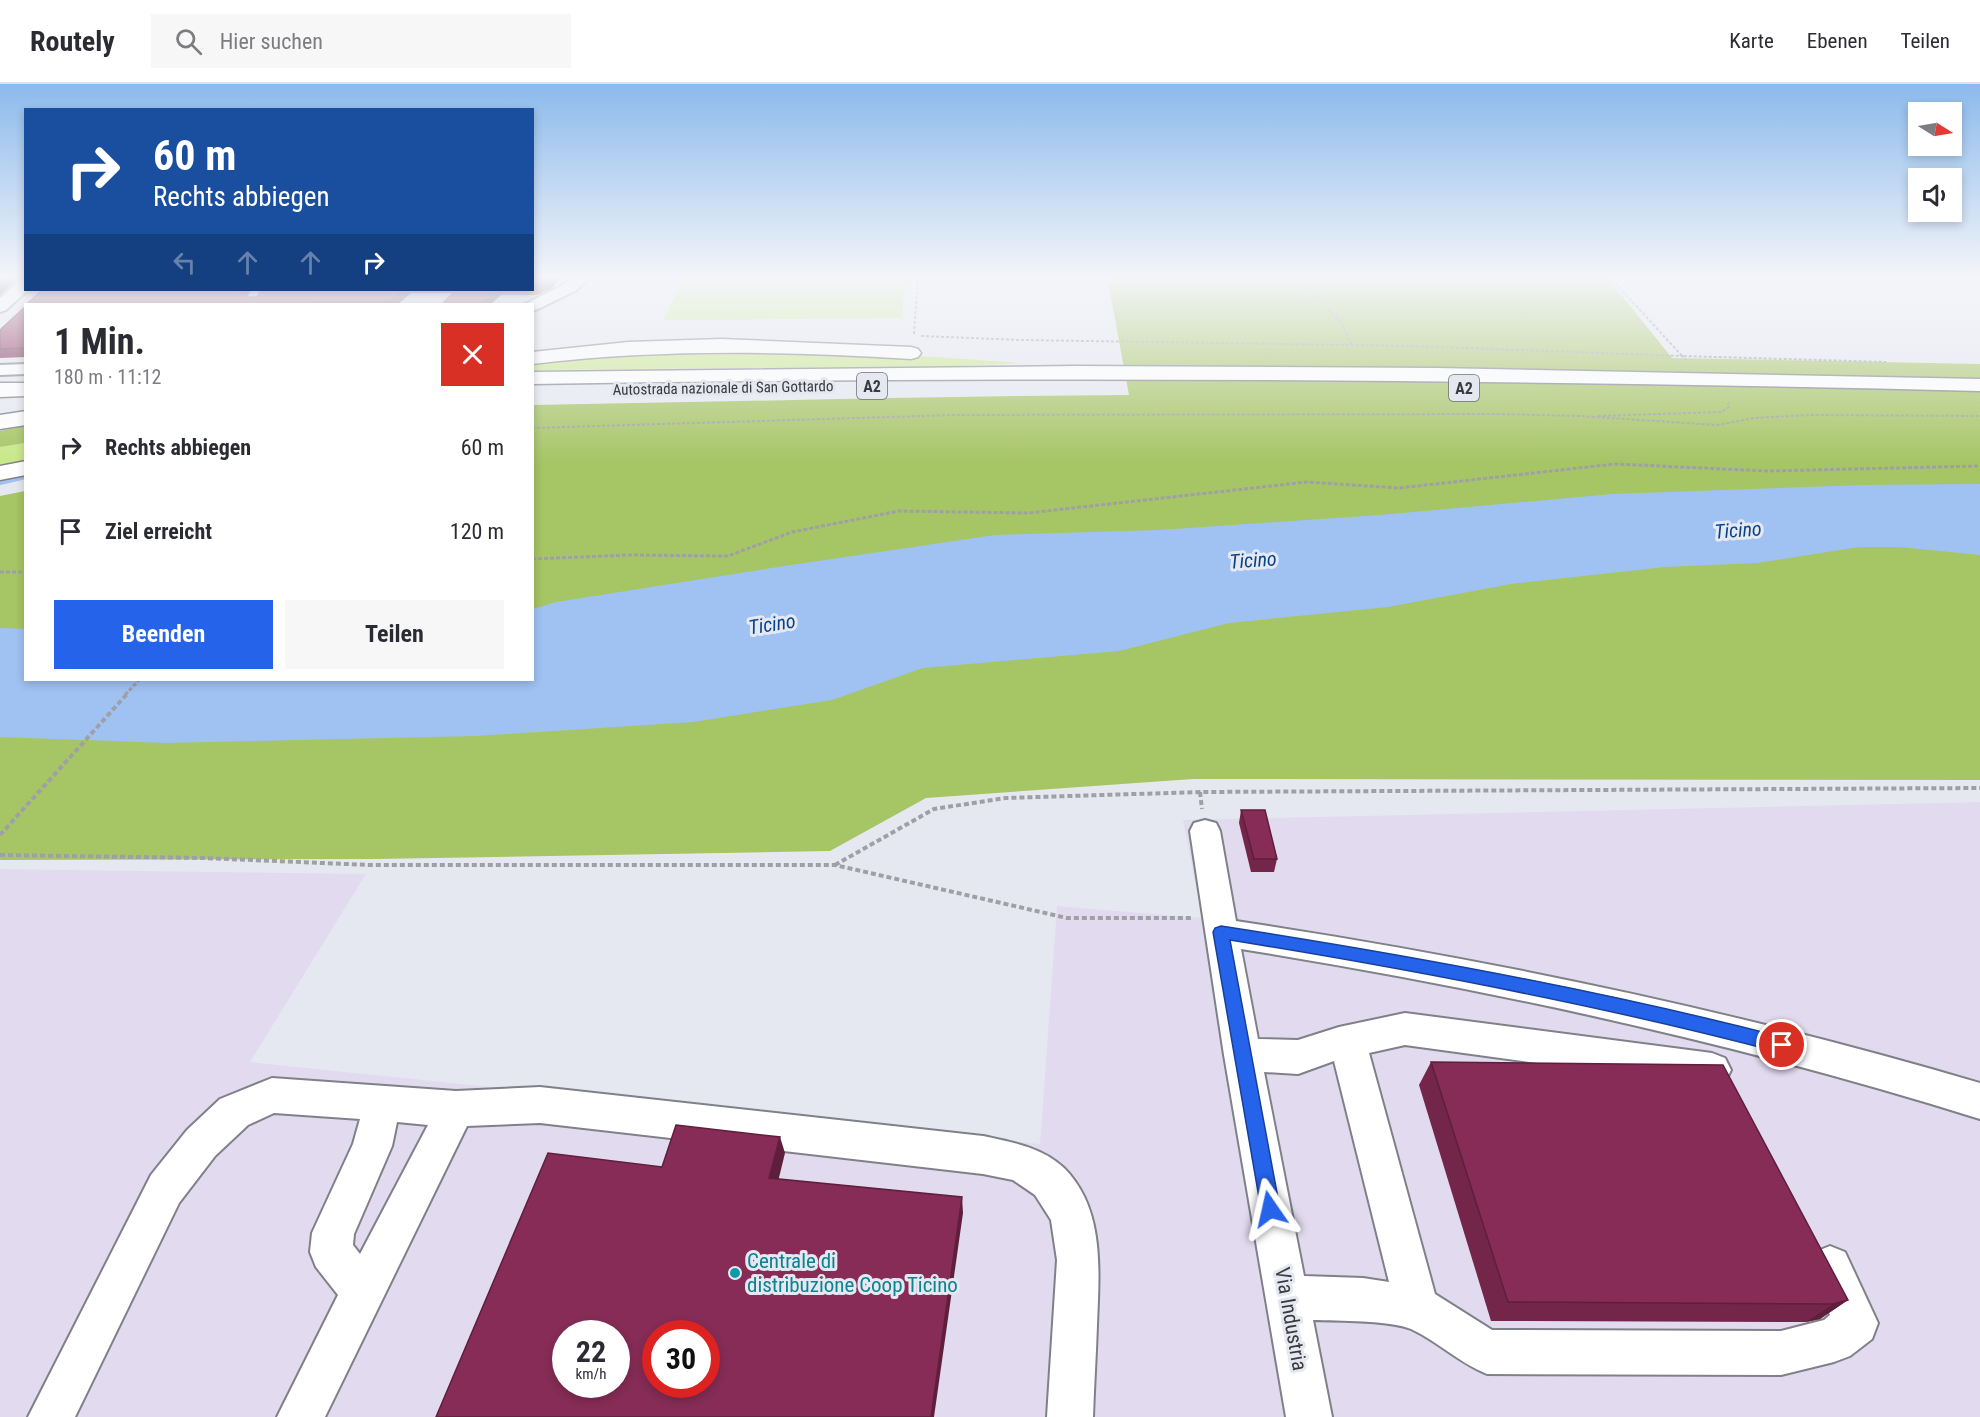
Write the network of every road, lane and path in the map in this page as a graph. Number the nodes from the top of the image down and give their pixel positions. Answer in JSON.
{"nodes":[{"id":1,"x":979,"y":338,"type":"edge"},
{"id":2,"x":1349,"y":338,"type":"edge"},
{"id":3,"x":1666,"y":338,"type":"edge"},
{"id":4,"x":1353,"y":345,"type":"junction"},
{"id":5,"x":1682,"y":356,"type":"junction"},
{"id":6,"x":534,"y":358,"type":"edge"},
{"id":7,"x":1891,"y":362,"type":"dead end"},
{"id":8,"x":24,"y":369,"type":"edge"},
{"id":9,"x":0,"y":370,"type":"edge"},
{"id":10,"x":1425,"y":374,"type":"junction"},
{"id":11,"x":534,"y":378,"type":"edge"},
{"id":12,"x":1980,"y":386,"type":"edge"},
{"id":13,"x":24,"y":389,"type":"edge"},
{"id":14,"x":0,"y":390,"type":"edge"},
{"id":15,"x":534,"y":390,"type":"edge"},
{"id":16,"x":1980,"y":398,"type":"edge"},
{"id":17,"x":24,"y":402,"type":"edge"},
{"id":18,"x":0,"y":403,"type":"edge"},
{"id":19,"x":1728,"y":403,"type":"dead end"},
{"id":20,"x":1580,"y":416,"type":"junction"},
{"id":21,"x":1980,"y":416,"type":"edge"},
{"id":22,"x":24,"y":418,"type":"edge"},
{"id":23,"x":0,"y":422,"type":"edge"},
{"id":24,"x":534,"y":428,"type":"edge"},
{"id":25,"x":1980,"y":466,"type":"edge"},
{"id":26,"x":24,"y":468,"type":"edge"},
{"id":27,"x":0,"y":473,"type":"edge"},
{"id":28,"x":534,"y":559,"type":"edge"},
{"id":29,"x":0,"y":572,"type":"edge"},
{"id":30,"x":24,"y":572,"type":"edge"},
{"id":31,"x":138,"y":681,"type":"edge"},
{"id":32,"x":1980,"y":788,"type":"edge"},
{"id":33,"x":1204,"y":831,"type":"dead end"},
{"id":34,"x":0,"y":835,"type":"edge"},
{"id":35,"x":0,"y":855,"type":"edge"},
{"id":36,"x":835,"y":865,"type":"junction"},
{"id":37,"x":1219,"y":925,"type":"junction"},
{"id":38,"x":1348,"y":1042,"type":"junction"},
{"id":39,"x":1242,"y":1055,"type":"junction"},
{"id":40,"x":1737,"y":1092,"type":"edge"},
{"id":41,"x":1980,"y":1101,"type":"edge"},
{"id":42,"x":383,"y":1103,"type":"junction"},
{"id":43,"x":456,"y":1109,"type":"junction"},
{"id":44,"x":1812,"y":1234,"type":"edge"},
{"id":45,"x":363,"y":1292,"type":"junction"},
{"id":46,"x":1287,"y":1297,"type":"junction"},
{"id":47,"x":1417,"y":1308,"type":"junction"},
{"id":48,"x":51,"y":1417,"type":"edge"},
{"id":49,"x":300,"y":1417,"type":"edge"},
{"id":50,"x":1070,"y":1417,"type":"edge"},
{"id":51,"x":1309,"y":1417,"type":"edge"}],
"edges":[{"from":1,"to":4,"type":"path"},
{"from":2,"to":4,"type":"path"},
{"from":3,"to":5,"type":"path"},
{"from":4,"to":5,"type":"path"},
{"from":5,"to":7,"type":"path"},
{"from":6,"to":10,"type":"highway"},
{"from":8,"to":9,"type":"street"},
{"from":10,"to":11,"type":"highway","number":"A2"},
{"from":10,"to":12,"type":"highway","number":"A2"},
{"from":13,"to":14,"type":"highway"},
{"from":15,"to":16,"type":"highway","name":"Autostrada nazionale di San Gottardo","number":"A2"},
{"from":17,"to":18,"type":"highway"},
{"from":19,"to":20,"type":"path"},
{"from":20,"to":21,"type":"path"},
{"from":20,"to":24,"type":"path"},
{"from":22,"to":23,"type":"highway"},
{"from":25,"to":28,"type":"path"},
{"from":26,"to":27,"type":"highway"},
{"from":29,"to":30,"type":"path"},
{"from":31,"to":34,"type":"path"},
{"from":32,"to":36,"type":"path"},
{"from":33,"to":37,"type":"street","name":"Via Industria"},
{"from":35,"to":36,"type":"path"},
{"from":36,"to":37,"type":"path"},
{"from":37,"to":39,"type":"street","name":"Via Industria"},
{"from":37,"to":41,"type":"street"},
{"from":38,"to":39,"type":"street"},
{"from":38,"to":40,"type":"street"},
{"from":38,"to":47,"type":"street"},
{"from":39,"to":46,"type":"street","name":"Via Industria"},
{"from":42,"to":43,"type":"street"},
{"from":42,"to":45,"type":"street"},
{"from":42,"to":48,"type":"street"},
{"from":43,"to":45,"type":"street"},
{"from":43,"to":50,"type":"street"},
{"from":44,"to":47,"type":"street"},
{"from":45,"to":49,"type":"street"},
{"from":46,"to":47,"type":"street"},
{"from":46,"to":51,"type":"street","name":"Via Industria"}]}
